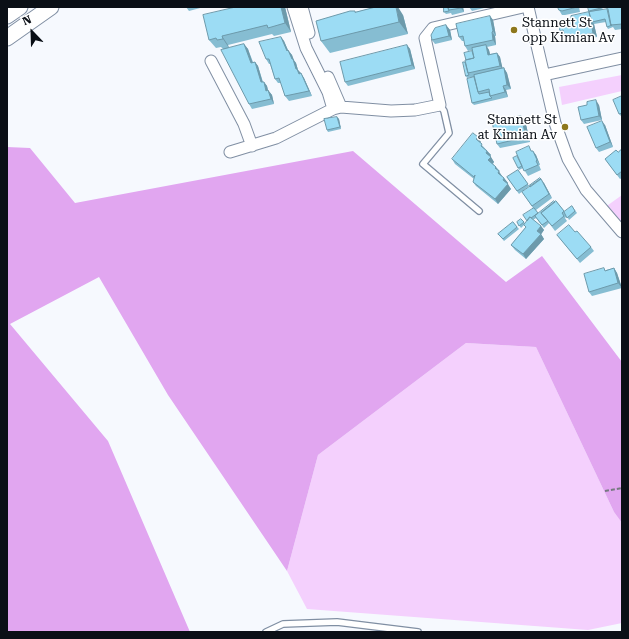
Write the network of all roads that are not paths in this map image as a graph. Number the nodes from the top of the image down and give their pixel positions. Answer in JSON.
{"nodes":[{"id":1,"x":20,"y":7,"type":"edge"},
{"id":2,"x":51,"y":7,"type":"edge"},
{"id":3,"x":293,"y":7,"type":"edge"},
{"id":4,"x":302,"y":7,"type":"edge"},
{"id":5,"x":523,"y":7,"type":"edge"},
{"id":6,"x":528,"y":7,"type":"edge"},
{"id":7,"x":7,"y":16,"type":"edge"},
{"id":8,"x":7,"y":38,"type":"edge"},
{"id":9,"x":622,"y":58,"type":"edge"},
{"id":10,"x":211,"y":61,"type":"dead end"},
{"id":11,"x":544,"y":75,"type":"junction"},
{"id":12,"x":440,"y":105,"type":"junction"},
{"id":13,"x":337,"y":108,"type":"junction"},
{"id":14,"x":252,"y":146,"type":"junction"},
{"id":15,"x":230,"y":152,"type":"dead end"},
{"id":16,"x":479,"y":211,"type":"dead end"},
{"id":17,"x":622,"y":232,"type":"edge"},
{"id":18,"x":266,"y":632,"type":"edge"},
{"id":19,"x":418,"y":632,"type":"edge"}],
"edges":[{"from":1,"to":7,"type":"main road"},
{"from":2,"to":8,"type":"main road"},
{"from":3,"to":13,"type":"street"},
{"from":4,"to":13,"type":"street"},
{"from":5,"to":12,"type":"street"},
{"from":6,"to":11,"type":"street"},
{"from":9,"to":11,"type":"street"},
{"from":10,"to":14,"type":"street"},
{"from":11,"to":17,"type":"street"},
{"from":12,"to":13,"type":"street"},
{"from":12,"to":16,"type":"lane"},
{"from":13,"to":14,"type":"street"},
{"from":14,"to":15,"type":"street"},
{"from":18,"to":19,"type":"lane"}]}
